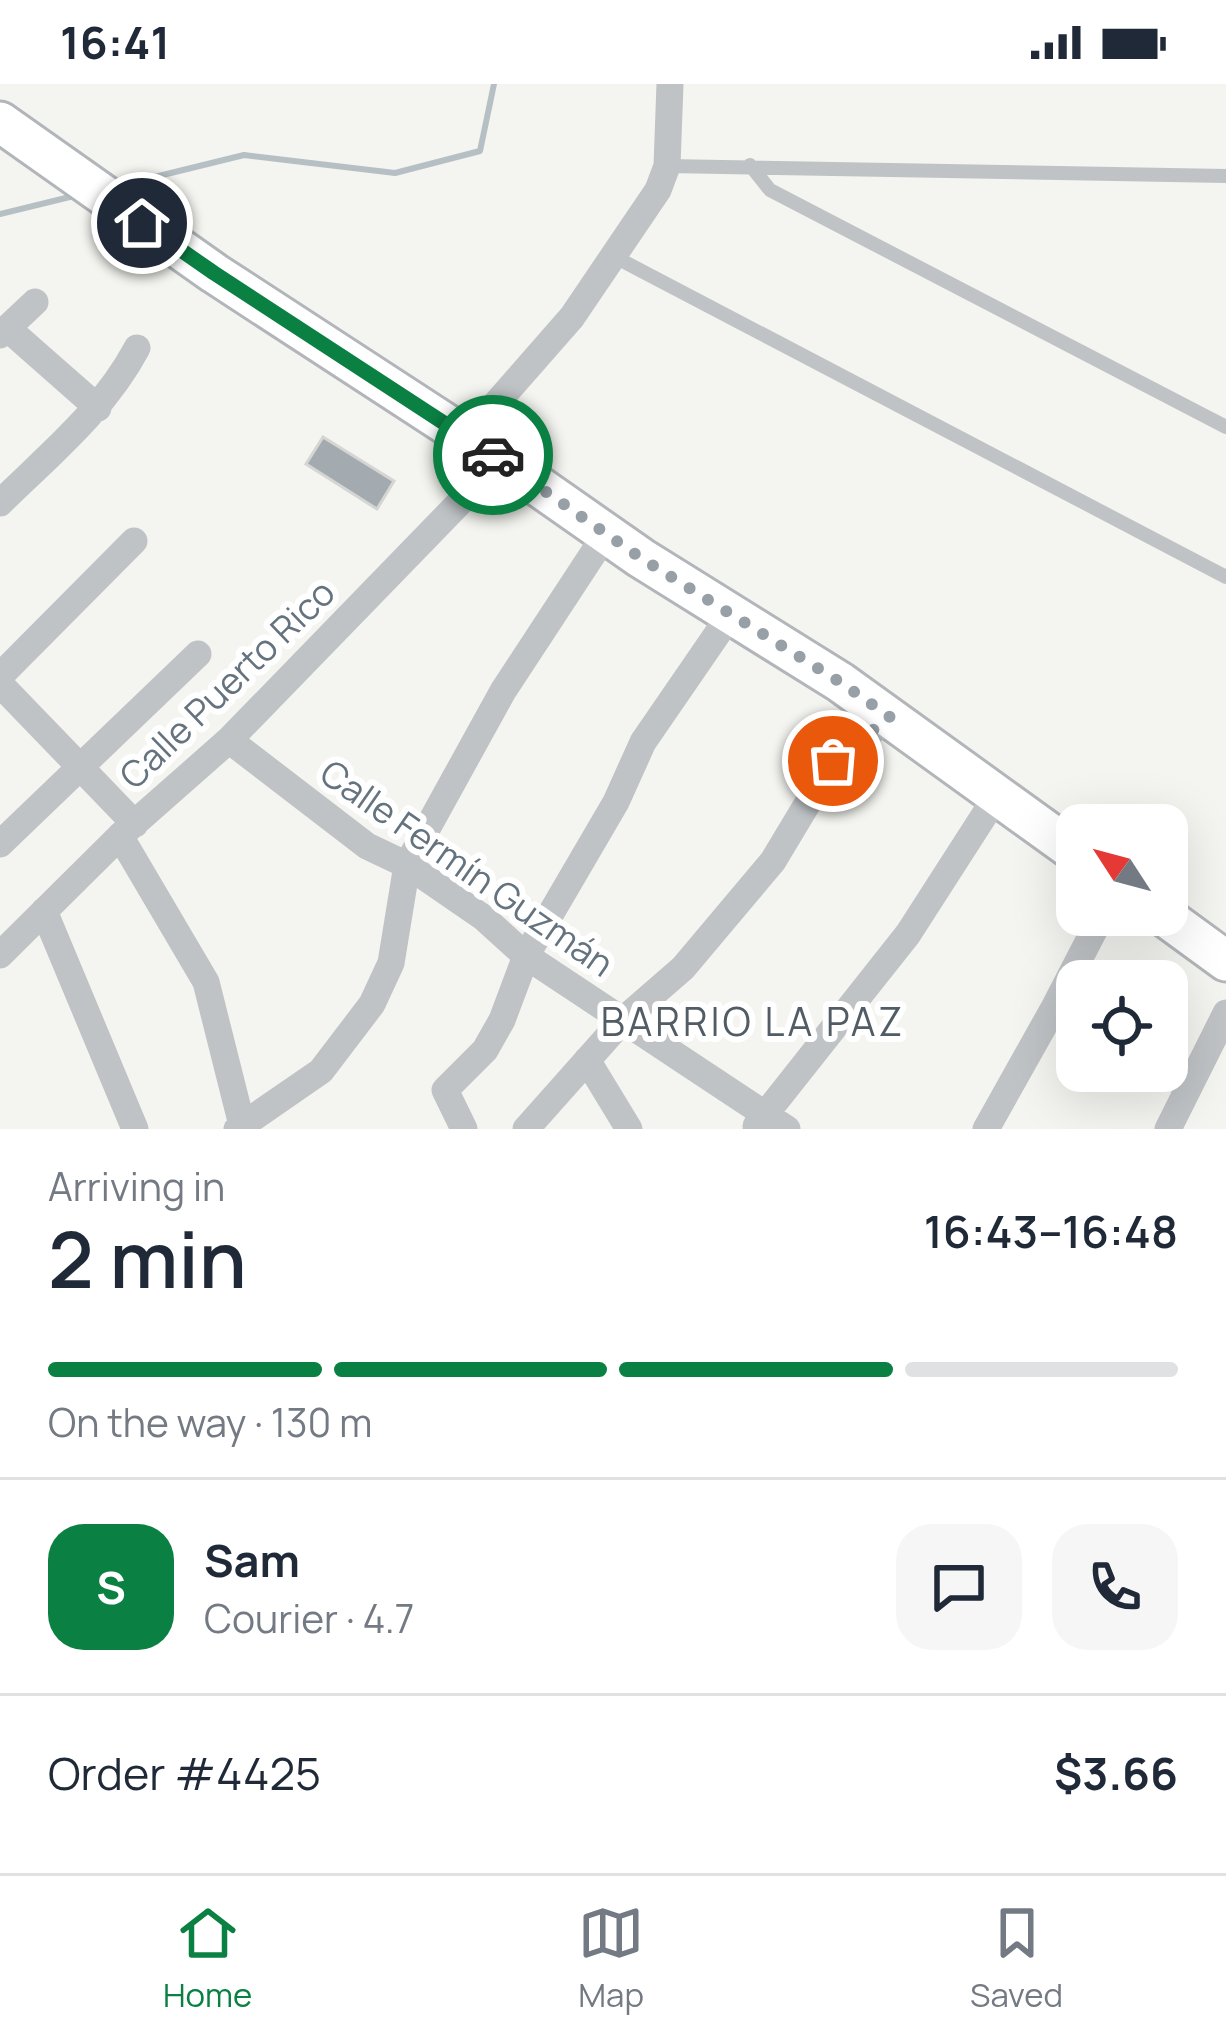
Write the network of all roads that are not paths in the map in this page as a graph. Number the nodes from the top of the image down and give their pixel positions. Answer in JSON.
{"nodes":[{"id":1,"x":670,"y":84,"type":"edge"},
{"id":2,"x":0,"y":122,"type":"edge"},
{"id":3,"x":750,"y":165,"type":"junction"},
{"id":4,"x":667,"y":166,"type":"junction"},
{"id":5,"x":1226,"y":176,"type":"edge"},
{"id":6,"x":614,"y":257,"type":"junction"},
{"id":7,"x":34,"y":302,"type":"dead end"},
{"id":8,"x":4,"y":331,"type":"edge"},
{"id":9,"x":137,"y":348,"type":"dead end"},
{"id":10,"x":98,"y":408,"type":"junction"},
{"id":11,"x":1226,"y":427,"type":"edge"},
{"id":12,"x":466,"y":438,"type":"junction"},
{"id":13,"x":501,"y":460,"type":"junction"},
{"id":14,"x":0,"y":502,"type":"edge"},
{"id":15,"x":606,"y":534,"type":"junction"},
{"id":16,"x":134,"y":541,"type":"dead end"},
{"id":17,"x":1226,"y":577,"type":"edge"},
{"id":18,"x":731,"y":614,"type":"junction"},
{"id":19,"x":198,"y":654,"type":"dead end"},
{"id":20,"x":0,"y":680,"type":"edge"},
{"id":21,"x":890,"y":717,"type":"junction"},
{"id":22,"x":229,"y":740,"type":"junction"},
{"id":23,"x":79,"y":766,"type":"junction"},
{"id":24,"x":998,"y":794,"type":"junction"},
{"id":25,"x":128,"y":830,"type":"junction"},
{"id":26,"x":1056,"y":837,"type":"edge"},
{"id":27,"x":0,"y":844,"type":"edge"},
{"id":28,"x":407,"y":865,"type":"junction"},
{"id":29,"x":44,"y":911,"type":"junction"},
{"id":30,"x":1188,"y":934,"type":"edge"},
{"id":31,"x":1091,"y":936,"type":"edge"},
{"id":32,"x":0,"y":956,"type":"edge"},
{"id":33,"x":526,"y":956,"type":"junction"},
{"id":34,"x":1226,"y":961,"type":"edge"},
{"id":35,"x":1226,"y":1012,"type":"edge"},
{"id":36,"x":622,"y":1021,"type":"junction"},
{"id":37,"x":587,"y":1060,"type":"junction"},
{"id":38,"x":769,"y":1124,"type":"edge"},
{"id":39,"x":240,"y":1127,"type":"edge"},
{"id":40,"x":135,"y":1129,"type":"edge"},
{"id":41,"x":464,"y":1129,"type":"edge"},
{"id":42,"x":526,"y":1129,"type":"edge"},
{"id":43,"x":628,"y":1129,"type":"edge"},
{"id":44,"x":986,"y":1129,"type":"edge"},
{"id":45,"x":1168,"y":1129,"type":"edge"}],
"edges":[{"from":1,"to":4,"type":"street"},
{"from":2,"to":12,"type":"main road"},
{"from":3,"to":4,"type":"lane"},
{"from":3,"to":5,"type":"lane"},
{"from":3,"to":11,"type":"lane"},
{"from":4,"to":6,"type":"street"},
{"from":6,"to":12,"type":"street"},
{"from":6,"to":17,"type":"lane"},
{"from":7,"to":8,"type":"street"},
{"from":8,"to":10,"type":"street"},
{"from":9,"to":10,"type":"street"},
{"from":10,"to":14,"type":"street"},
{"from":12,"to":13,"type":"main road"},
{"from":13,"to":15,"type":"main road"},
{"from":13,"to":22,"type":"street","name":"Calle Puerto Rico"},
{"from":15,"to":18,"type":"main road"},
{"from":15,"to":28,"type":"street"},
{"from":16,"to":20,"type":"street"},
{"from":18,"to":21,"type":"main road"},
{"from":18,"to":33,"type":"street"},
{"from":19,"to":23,"type":"street"},
{"from":20,"to":23,"type":"street"},
{"from":21,"to":24,"type":"main road"},
{"from":21,"to":36,"type":"street"},
{"from":22,"to":25,"type":"street","name":"Calle Puerto Rico"},
{"from":22,"to":28,"type":"street","name":"Calle Fermín Guzmán"},
{"from":23,"to":25,"type":"street"},
{"from":23,"to":27,"type":"street"},
{"from":24,"to":26,"type":"main road"},
{"from":24,"to":38,"type":"street"},
{"from":25,"to":29,"type":"street","name":"Calle Puerto Rico"},
{"from":25,"to":39,"type":"street"},
{"from":28,"to":33,"type":"street","name":"Calle Fermín Guzmán"},
{"from":28,"to":39,"type":"street"},
{"from":29,"to":32,"type":"street","name":"Calle Puerto Rico"},
{"from":29,"to":40,"type":"street"},
{"from":30,"to":34,"type":"main road"},
{"from":31,"to":44,"type":"street"},
{"from":33,"to":36,"type":"street","name":"Calle Fermín Guzmán"},
{"from":33,"to":41,"type":"street"},
{"from":35,"to":45,"type":"street"},
{"from":36,"to":37,"type":"street"},
{"from":36,"to":38,"type":"street","name":"Calle Fermín Guzmán"},
{"from":37,"to":42,"type":"street"},
{"from":37,"to":43,"type":"street"}]}
